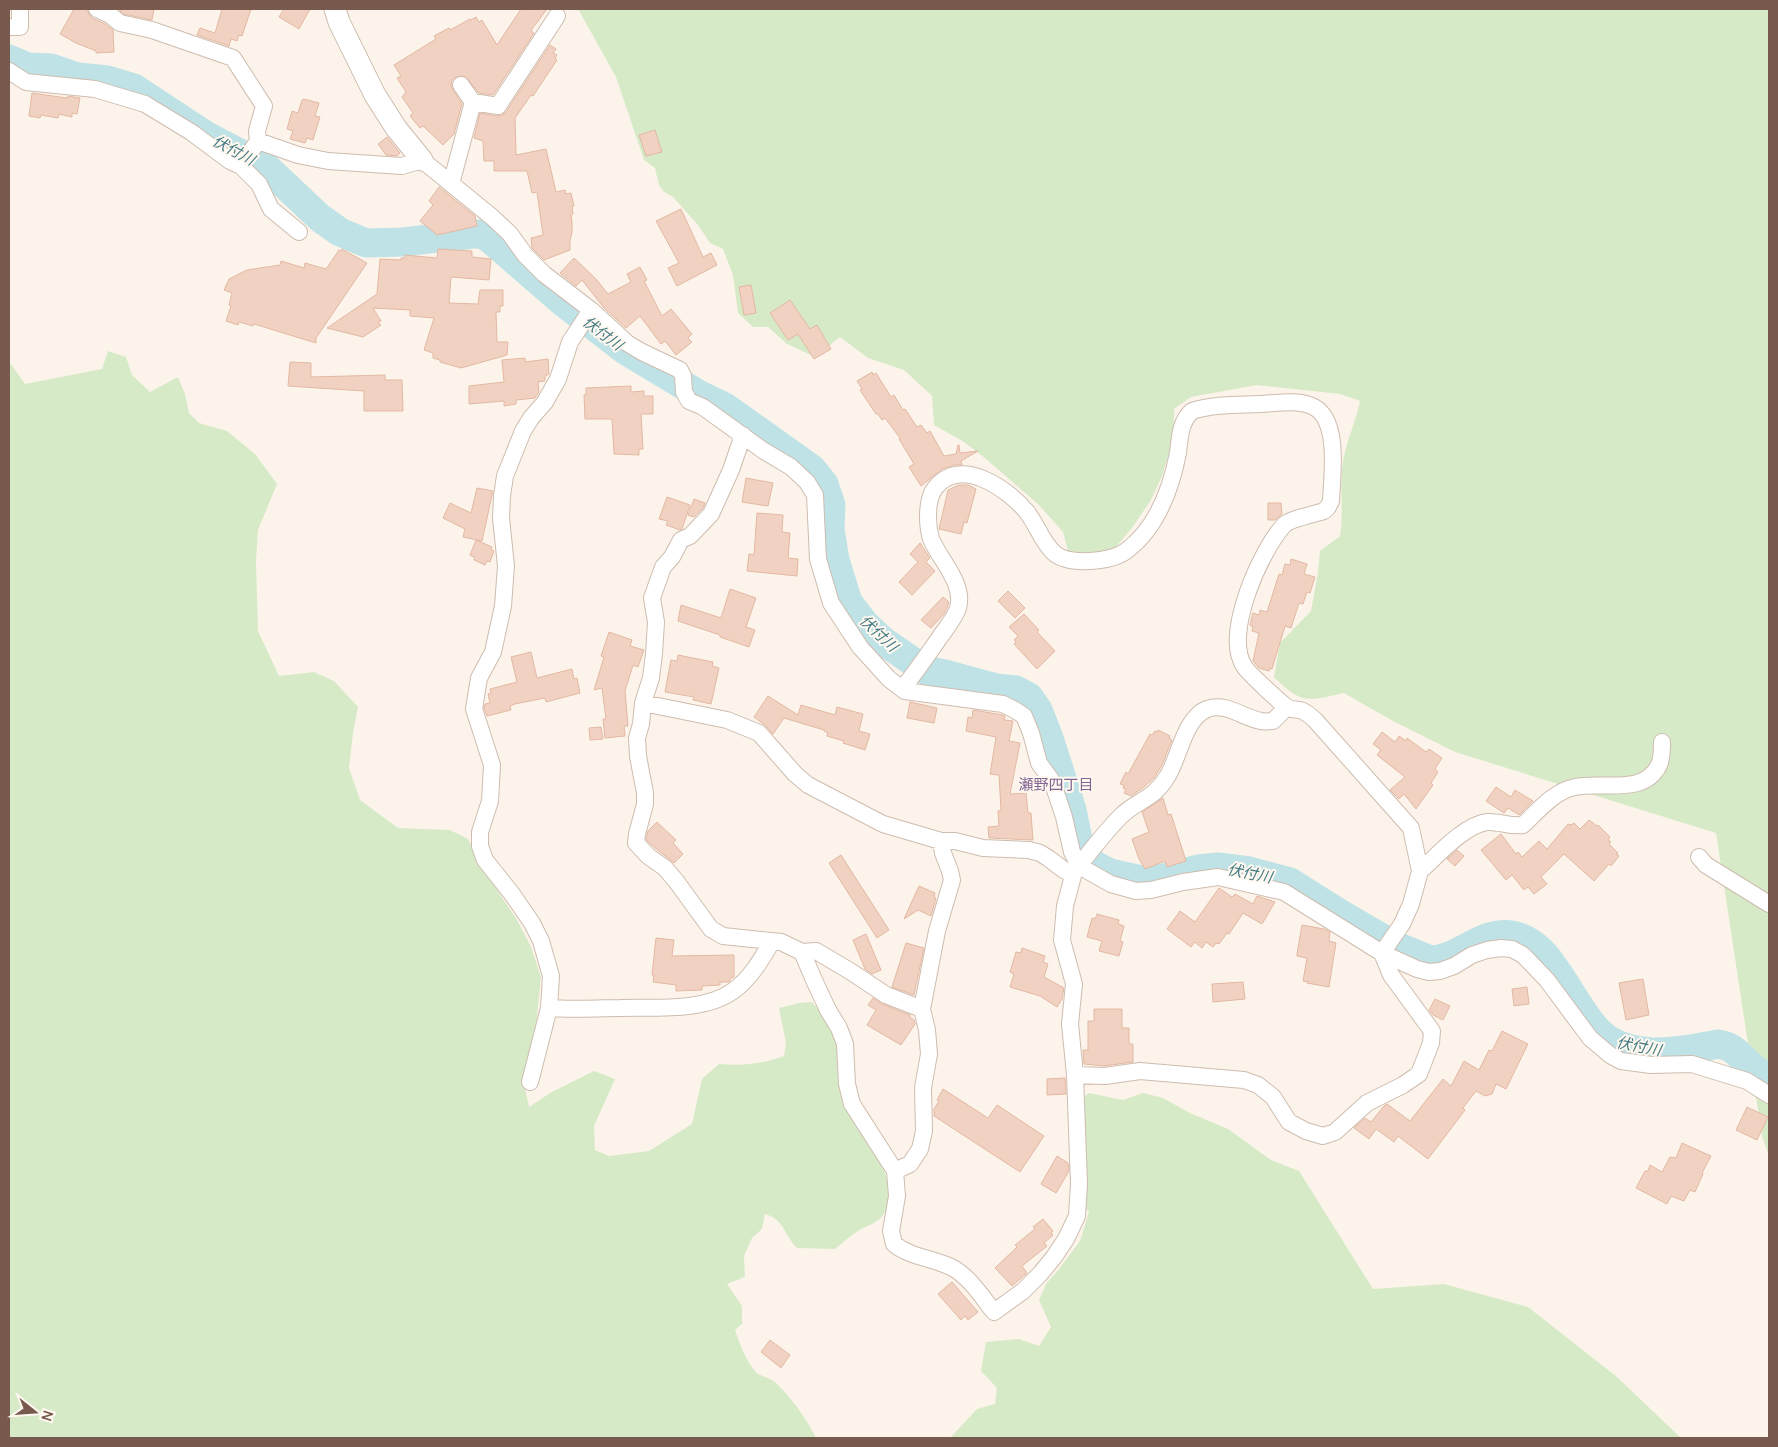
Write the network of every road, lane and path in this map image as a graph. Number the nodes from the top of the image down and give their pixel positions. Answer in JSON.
{"nodes":[{"id":1,"x":20,"y":9,"type":"edge"},
{"id":2,"x":97,"y":9,"type":"edge"},
{"id":3,"x":335,"y":9,"type":"edge"},
{"id":4,"x":557,"y":16,"type":"dead end"},
{"id":5,"x":9,"y":27,"type":"edge"},
{"id":6,"x":9,"y":72,"type":"edge"},
{"id":7,"x":461,"y":85,"type":"dead end"},
{"id":8,"x":473,"y":102,"type":"junction"},
{"id":9,"x":258,"y":141,"type":"junction"},
{"id":10,"x":422,"y":160,"type":"junction"},
{"id":11,"x":241,"y":166,"type":"junction"},
{"id":12,"x":451,"y":184,"type":"junction"},
{"id":13,"x":299,"y":232,"type":"dead end"},
{"id":14,"x":586,"y":317,"type":"junction"},
{"id":15,"x":743,"y":436,"type":"junction"},
{"id":16,"x":902,"y":689,"type":"junction"},
{"id":17,"x":643,"y":703,"type":"junction"},
{"id":18,"x":1287,"y":707,"type":"junction"},
{"id":19,"x":1662,"y":742,"type":"dead end"},
{"id":20,"x":941,"y":841,"type":"junction"},
{"id":21,"x":1699,"y":857,"type":"dead end"},
{"id":22,"x":1083,"y":861,"type":"junction"},
{"id":23,"x":1420,"y":871,"type":"junction"},
{"id":24,"x":1769,"y":904,"type":"edge"},
{"id":25,"x":772,"y":941,"type":"junction"},
{"id":26,"x":1388,"y":945,"type":"junction"},
{"id":27,"x":802,"y":952,"type":"junction"},
{"id":28,"x":549,"y":1008,"type":"junction"},
{"id":29,"x":922,"y":1009,"type":"junction"},
{"id":30,"x":1075,"y":1075,"type":"junction"},
{"id":31,"x":530,"y":1082,"type":"dead end"},
{"id":32,"x":1769,"y":1095,"type":"edge"},
{"id":33,"x":895,"y":1171,"type":"junction"}],
"edges":[{"from":1,"to":5,"type":"street"},
{"from":2,"to":9,"type":"street"},
{"from":3,"to":10,"type":"street"},
{"from":4,"to":8,"type":"street"},
{"from":6,"to":11,"type":"street"},
{"from":7,"to":8,"type":"street"},
{"from":8,"to":12,"type":"street"},
{"from":9,"to":10,"type":"street"},
{"from":9,"to":11,"type":"street"},
{"from":10,"to":12,"type":"street"},
{"from":11,"to":13,"type":"street"},
{"from":12,"to":14,"type":"street"},
{"from":14,"to":15,"type":"street"},
{"from":14,"to":28,"type":"street"},
{"from":15,"to":16,"type":"street"},
{"from":15,"to":17,"type":"street"},
{"from":16,"to":18,"type":"street"},
{"from":16,"to":22,"type":"street"},
{"from":17,"to":20,"type":"street"},
{"from":17,"to":25,"type":"street"},
{"from":18,"to":22,"type":"street"},
{"from":18,"to":23,"type":"street"},
{"from":19,"to":23,"type":"street"},
{"from":20,"to":22,"type":"street"},
{"from":20,"to":29,"type":"street"},
{"from":21,"to":24,"type":"street"},
{"from":22,"to":26,"type":"street"},
{"from":22,"to":30,"type":"street"},
{"from":23,"to":26,"type":"street"},
{"from":25,"to":27,"type":"street"},
{"from":25,"to":28,"type":"street"},
{"from":26,"to":30,"type":"street"},
{"from":26,"to":32,"type":"street"},
{"from":27,"to":29,"type":"street"},
{"from":27,"to":33,"type":"street"},
{"from":28,"to":31,"type":"street"},
{"from":29,"to":33,"type":"street"},
{"from":30,"to":33,"type":"street"}]}
